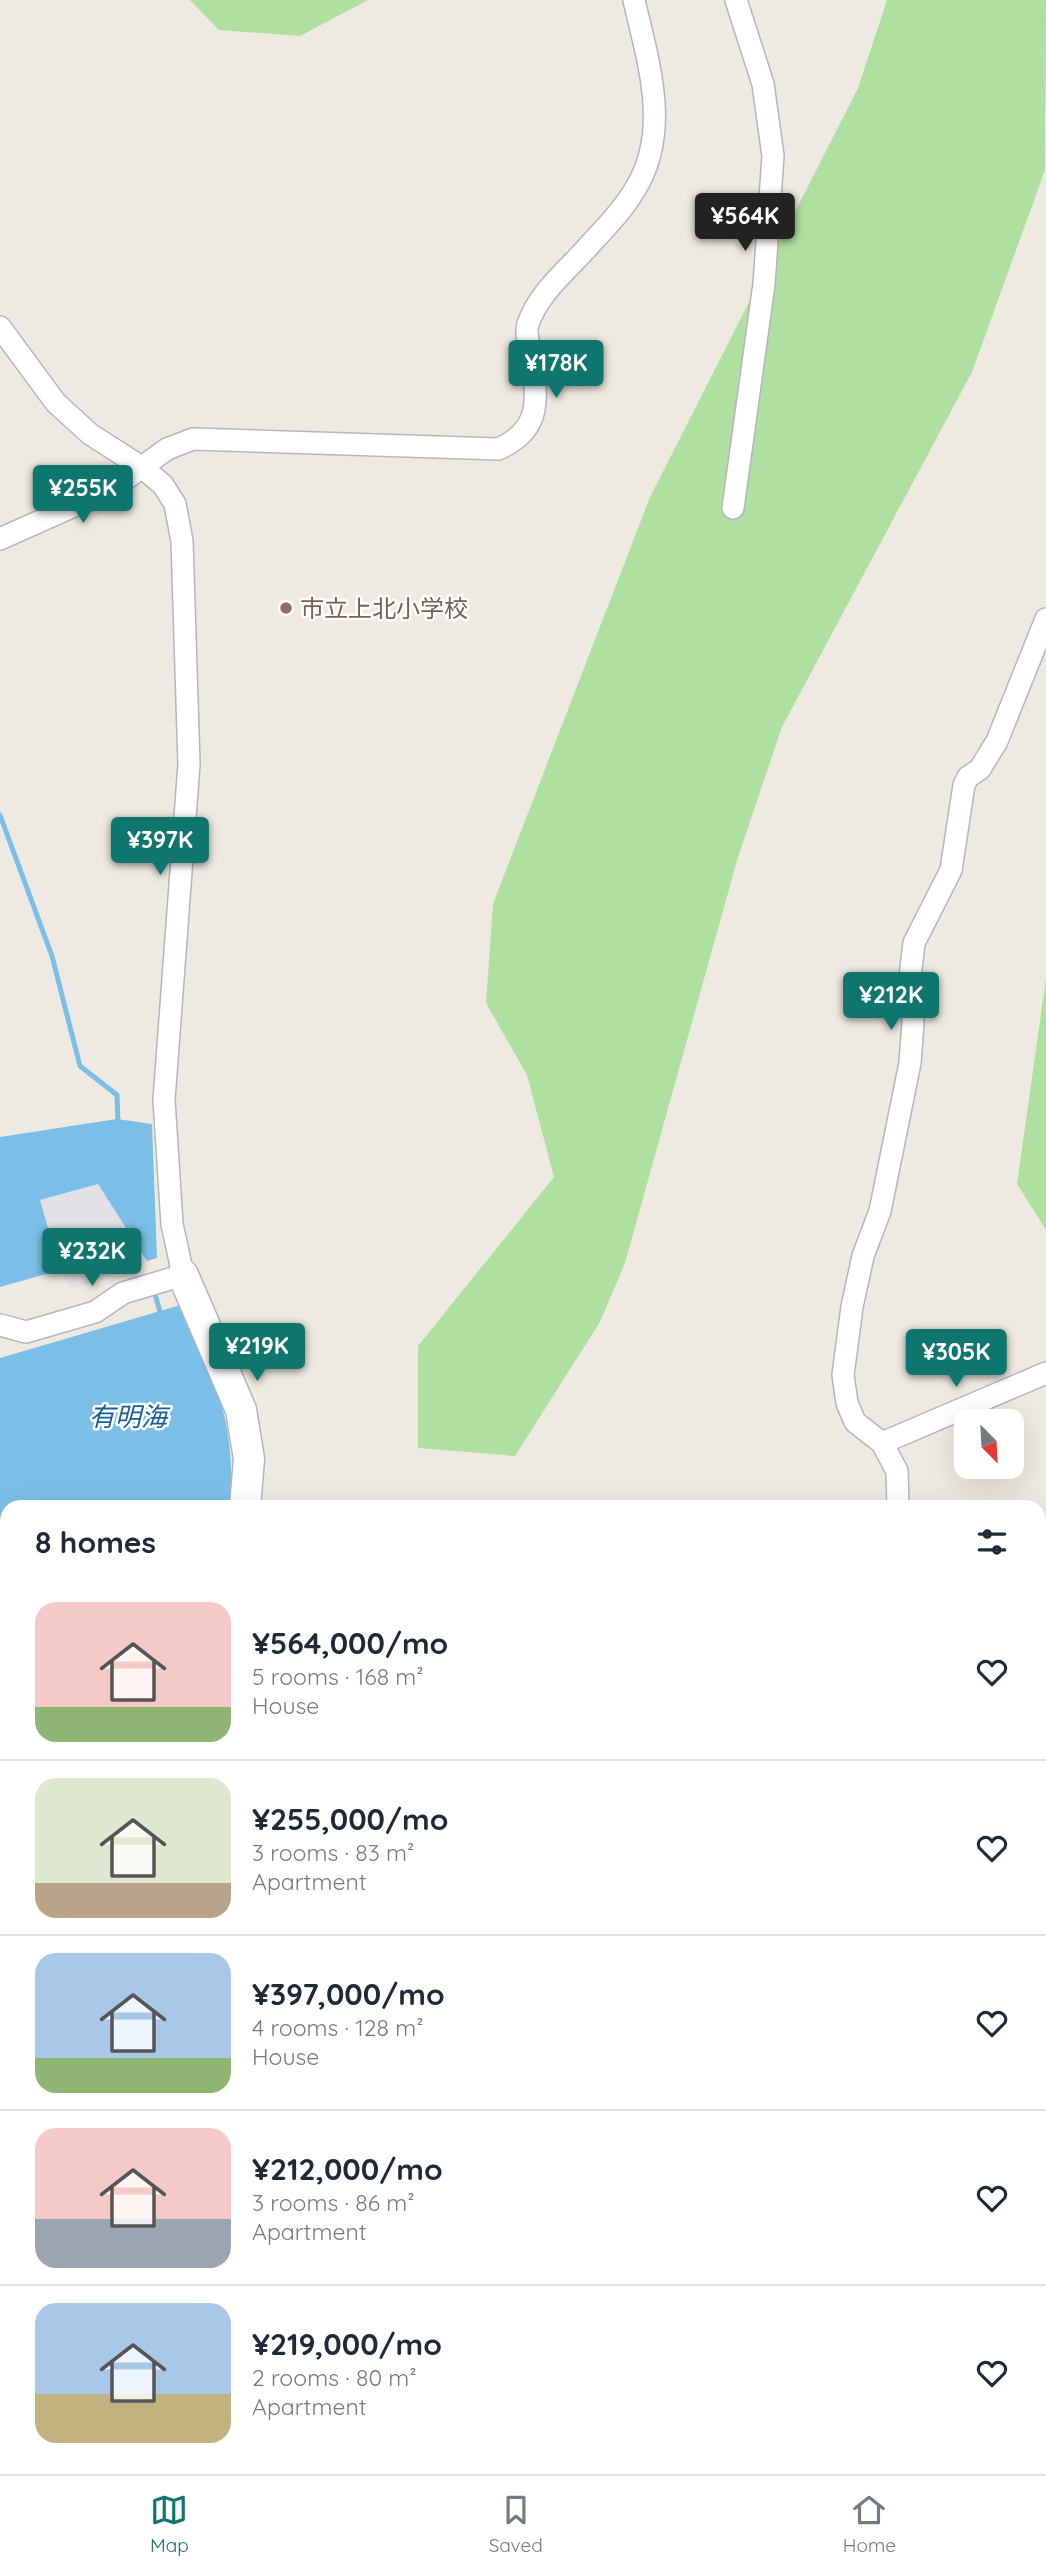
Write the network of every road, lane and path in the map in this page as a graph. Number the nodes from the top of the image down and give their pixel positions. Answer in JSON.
{"nodes":[{"id":1,"x":634,"y":0,"type":"edge"},
{"id":2,"x":736,"y":0,"type":"edge"},
{"id":3,"x":0,"y":327,"type":"edge"},
{"id":4,"x":143,"y":468,"type":"junction"},
{"id":5,"x":733,"y":508,"type":"dead end"},
{"id":6,"x":0,"y":539,"type":"edge"},
{"id":7,"x":1046,"y":618,"type":"edge"},
{"id":8,"x":183,"y":1275,"type":"junction"},
{"id":9,"x":0,"y":1325,"type":"edge"},
{"id":10,"x":1046,"y":1373,"type":"edge"},
{"id":11,"x":882,"y":1443,"type":"junction"},
{"id":12,"x":246,"y":1500,"type":"edge"},
{"id":13,"x":898,"y":1500,"type":"edge"}],
"edges":[{"from":1,"to":4,"type":"street"},
{"from":2,"to":5,"type":"street"},
{"from":3,"to":4,"type":"street"},
{"from":4,"to":6,"type":"street"},
{"from":4,"to":8,"type":"street"},
{"from":7,"to":11,"type":"street"},
{"from":8,"to":9,"type":"street"},
{"from":8,"to":12,"type":"street"},
{"from":10,"to":11,"type":"street"},
{"from":11,"to":13,"type":"street"}]}
